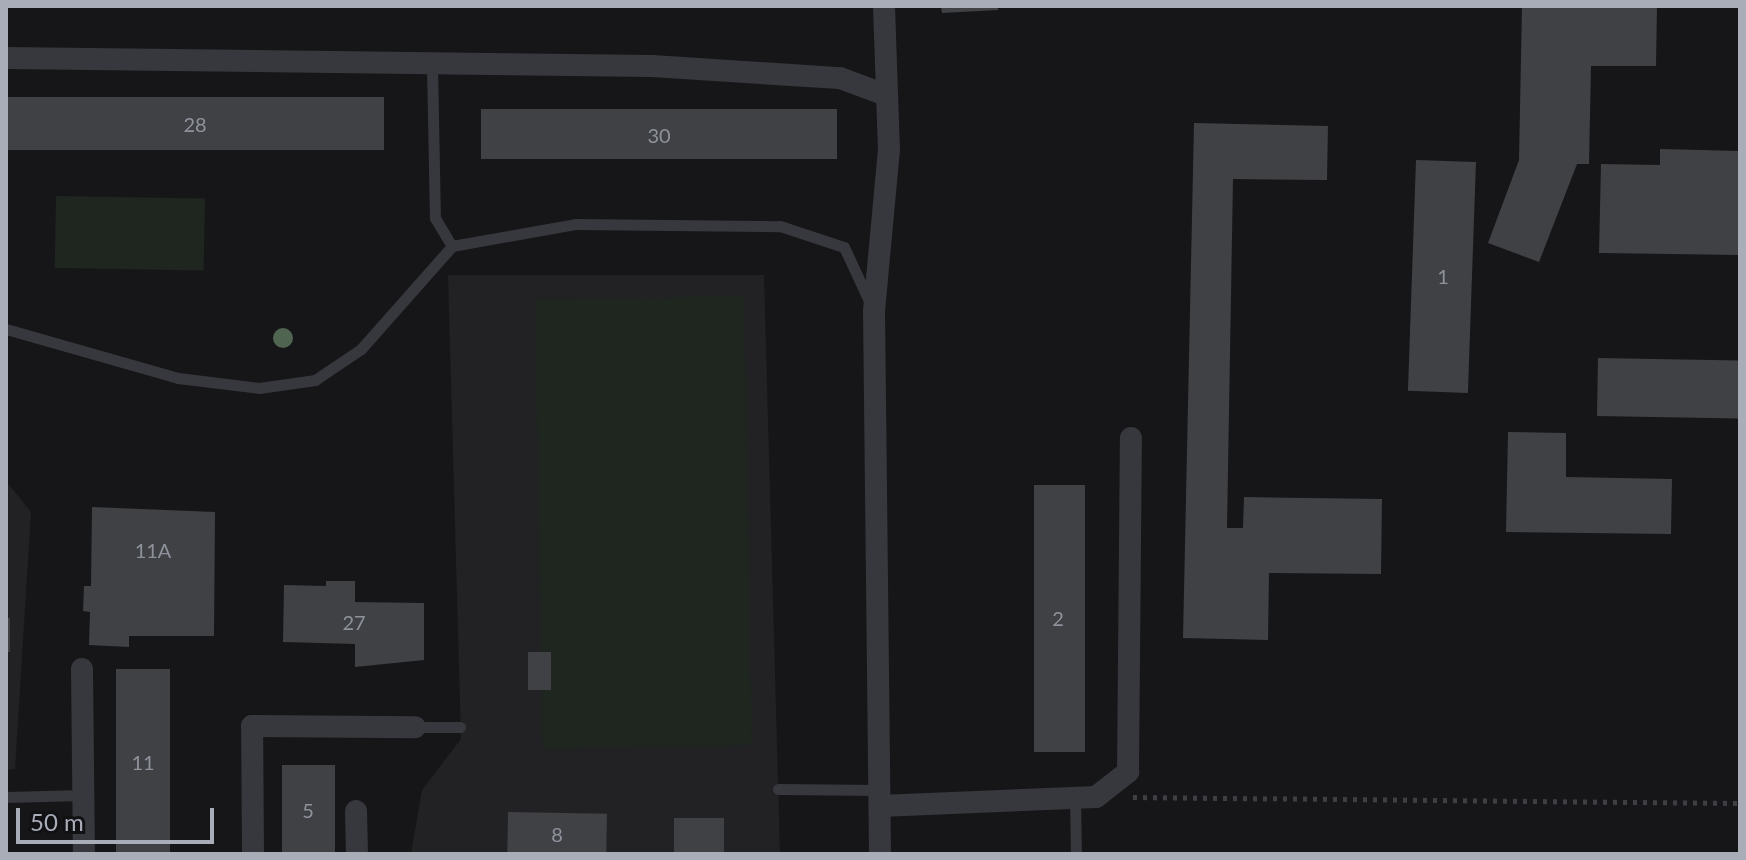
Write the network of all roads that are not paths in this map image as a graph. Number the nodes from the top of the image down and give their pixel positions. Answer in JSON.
{"nodes":[{"id":1,"x":884,"y":6,"type":"edge"},
{"id":2,"x":6,"y":58,"type":"edge"},
{"id":3,"x":432,"y":65,"type":"junction"},
{"id":4,"x":883,"y":94,"type":"junction"},
{"id":5,"x":452,"y":246,"type":"junction"},
{"id":6,"x":874,"y":311,"type":"junction"},
{"id":7,"x":6,"y":329,"type":"edge"},
{"id":8,"x":1131,"y":438,"type":"dead end"},
{"id":9,"x":82,"y":669,"type":"dead end"},
{"id":10,"x":415,"y":727,"type":"joint"},
{"id":11,"x":460,"y":727,"type":"dead end"},
{"id":12,"x":778,"y":789,"type":"dead end"},
{"id":13,"x":83,"y":795,"type":"junction"},
{"id":14,"x":6,"y":797,"type":"edge"},
{"id":15,"x":1086,"y":797,"type":"junction"},
{"id":16,"x":880,"y":798,"type":"junction"},
{"id":17,"x":356,"y":811,"type":"dead end"},
{"id":18,"x":84,"y":854,"type":"edge"},
{"id":19,"x":253,"y":854,"type":"edge"},
{"id":20,"x":357,"y":854,"type":"edge"},
{"id":21,"x":880,"y":854,"type":"edge"},
{"id":22,"x":1076,"y":854,"type":"edge"}],
"edges":[{"from":1,"to":4,"type":"street"},
{"from":2,"to":3,"type":"street"},
{"from":3,"to":4,"type":"street"},
{"from":3,"to":5,"type":"lane"},
{"from":4,"to":6,"type":"street"},
{"from":5,"to":6,"type":"lane"},
{"from":5,"to":7,"type":"lane"},
{"from":6,"to":16,"type":"street"},
{"from":8,"to":15,"type":"street"},
{"from":9,"to":13,"type":"street"},
{"from":10,"to":11,"type":"lane"},
{"from":10,"to":19,"type":"street"},
{"from":12,"to":16,"type":"lane"},
{"from":13,"to":14,"type":"lane"},
{"from":13,"to":18,"type":"street"},
{"from":15,"to":16,"type":"street"},
{"from":15,"to":22,"type":"lane"},
{"from":16,"to":21,"type":"street"},
{"from":17,"to":20,"type":"street"}]}
